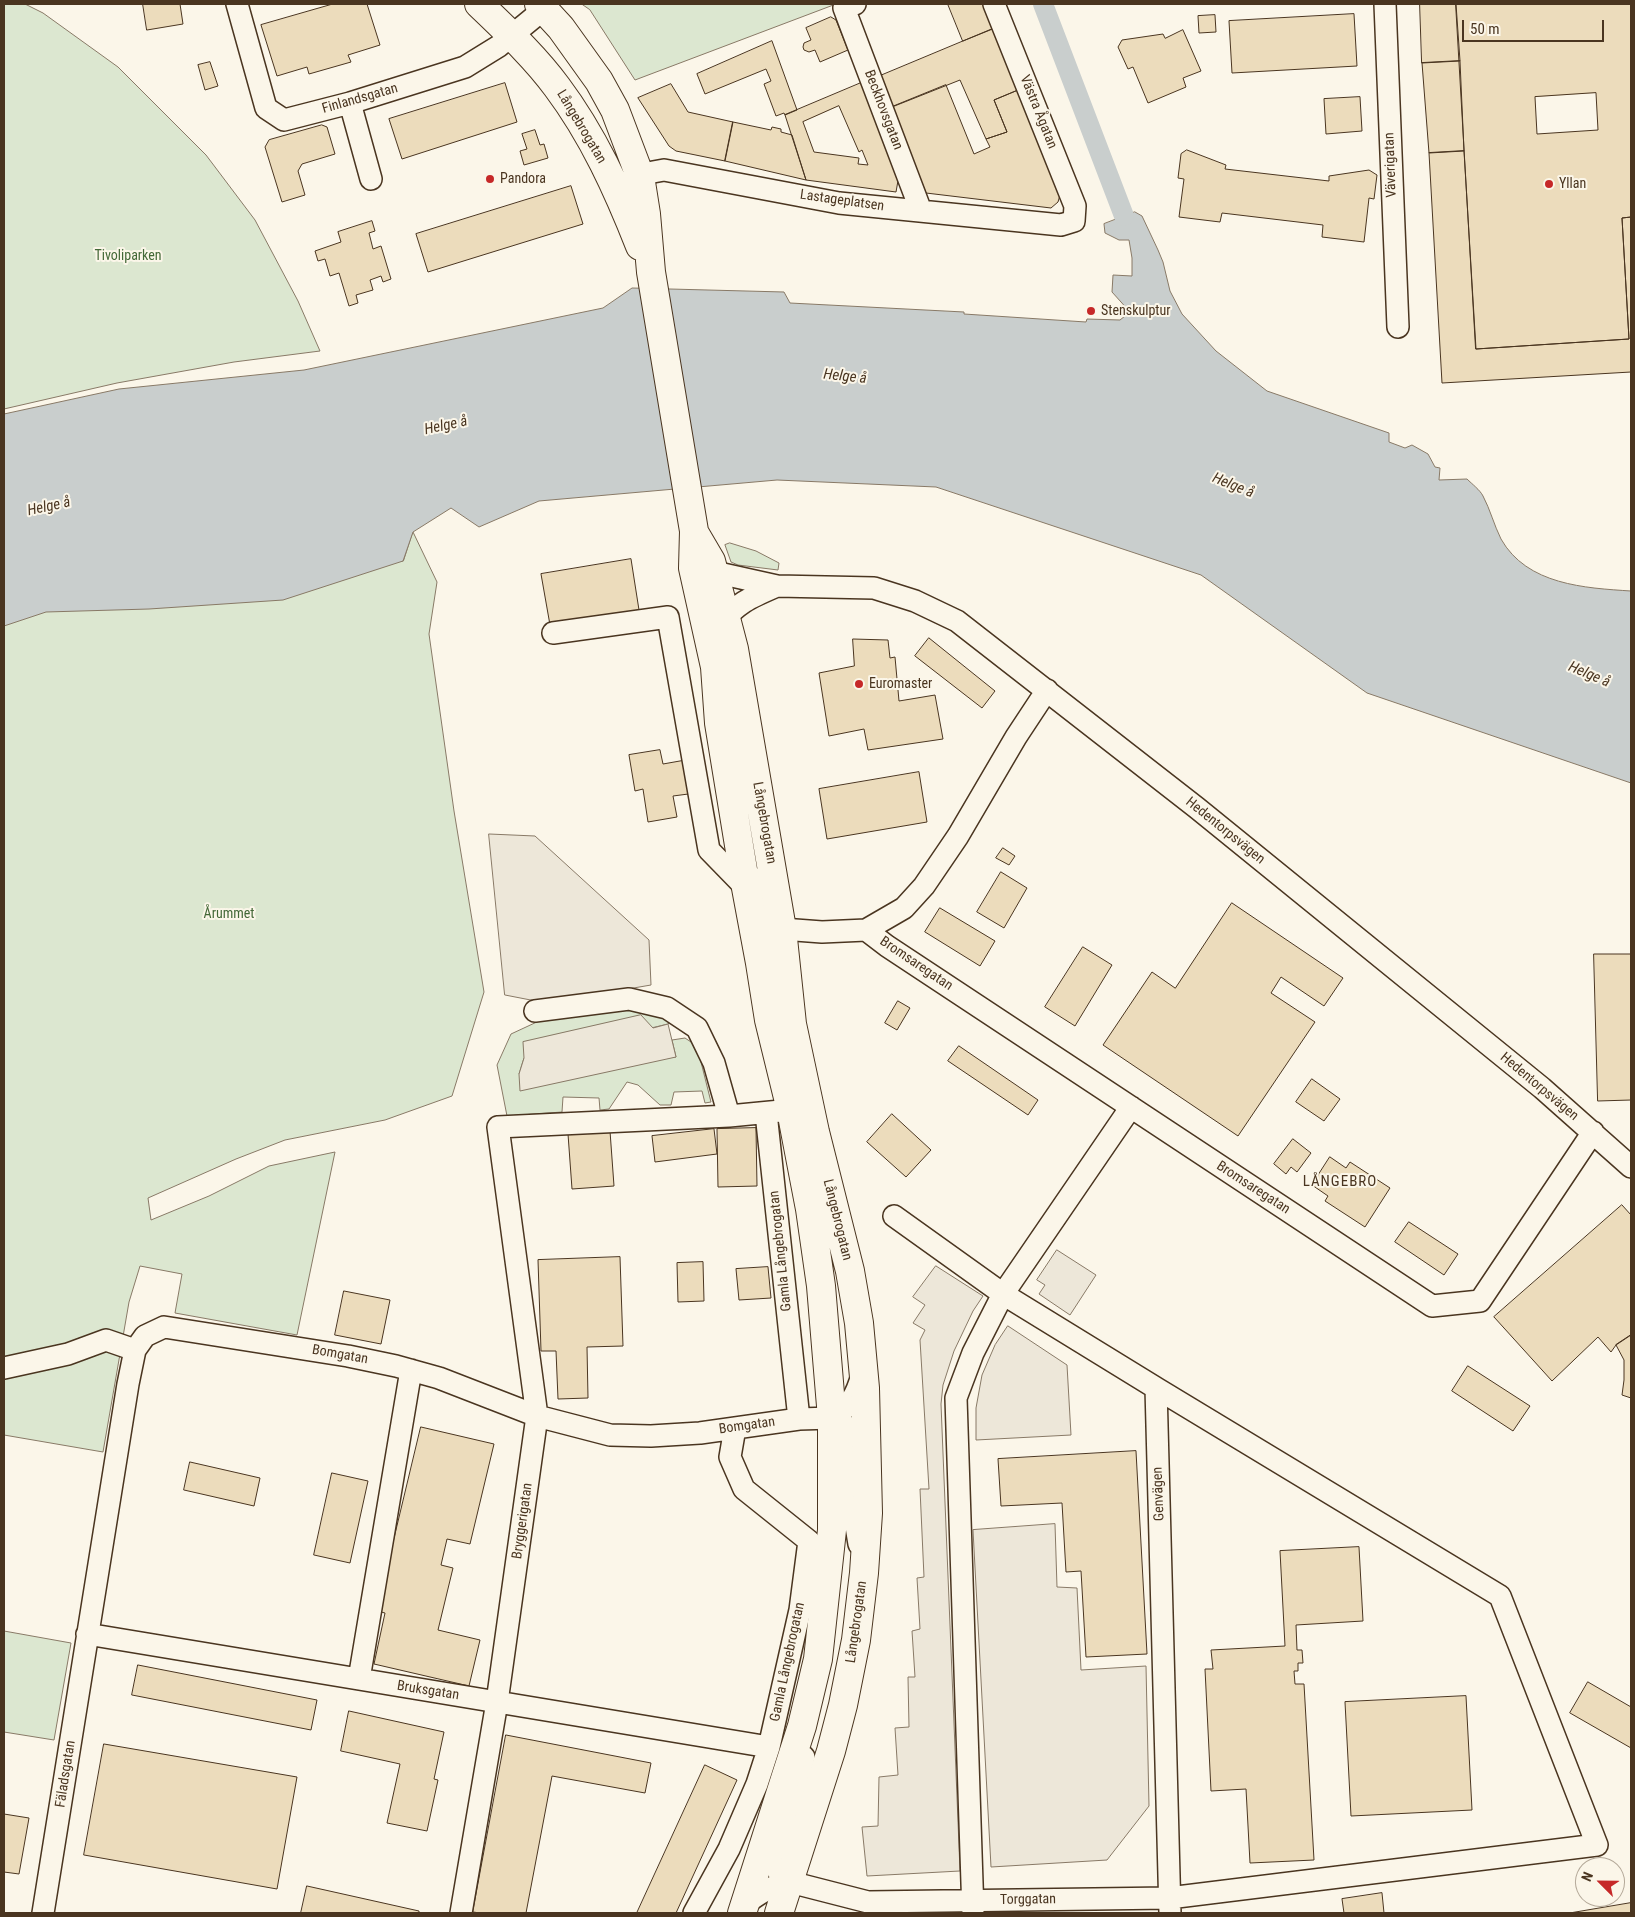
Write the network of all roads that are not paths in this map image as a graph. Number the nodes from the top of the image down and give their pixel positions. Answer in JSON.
{"nodes":[{"id":1,"x":238,"y":4,"type":"edge"},
{"id":2,"x":479,"y":4,"type":"edge"},
{"id":3,"x":994,"y":4,"type":"edge"},
{"id":4,"x":1385,"y":4,"type":"edge"},
{"id":5,"x":541,"y":6,"type":"edge"},
{"id":6,"x":850,"y":6,"type":"edge"},
{"id":7,"x":511,"y":36,"type":"junction"},
{"id":8,"x":350,"y":103,"type":"junction"},
{"id":9,"x":640,"y":176,"type":"junction"},
{"id":10,"x":371,"y":179,"type":"dead end"},
{"id":11,"x":615,"y":187,"type":"junction"},
{"id":12,"x":922,"y":211,"type":"junction"},
{"id":13,"x":1074,"y":221,"type":"joint"},
{"id":14,"x":652,"y":277,"type":"junction"},
{"id":15,"x":1398,"y":327,"type":"dead end"},
{"id":16,"x":692,"y":524,"type":"junction"},
{"id":17,"x":714,"y":572,"type":"junction"},
{"id":18,"x":777,"y":586,"type":"junction"},
{"id":19,"x":717,"y":627,"type":"junction"},
{"id":20,"x":553,"y":633,"type":"dead end"},
{"id":21,"x":715,"y":667,"type":"junction"},
{"id":22,"x":1047,"y":690,"type":"junction"},
{"id":23,"x":719,"y":722,"type":"junction"},
{"id":24,"x":688,"y":730,"type":"junction"},
{"id":25,"x":746,"y":888,"type":"junction"},
{"id":26,"x":782,"y":929,"type":"junction"},
{"id":27,"x":866,"y":930,"type":"junction"},
{"id":28,"x":535,"y":1011,"type":"dead end"},
{"id":29,"x":1131,"y":1107,"type":"junction"},
{"id":30,"x":778,"y":1112,"type":"junction"},
{"id":31,"x":730,"y":1116,"type":"junction"},
{"id":32,"x":1593,"y":1132,"type":"junction"},
{"id":33,"x":1631,"y":1167,"type":"edge"},
{"id":34,"x":894,"y":1216,"type":"dead end"},
{"id":35,"x":1003,"y":1294,"type":"junction"},
{"id":36,"x":135,"y":1350,"type":"junction"},
{"id":37,"x":4,"y":1368,"type":"edge"},
{"id":38,"x":411,"y":1370,"type":"junction"},
{"id":39,"x":863,"y":1372,"type":"junction"},
{"id":40,"x":1156,"y":1388,"type":"junction"},
{"id":41,"x":537,"y":1416,"type":"junction"},
{"id":42,"x":832,"y":1418,"type":"junction"},
{"id":43,"x":799,"y":1419,"type":"junction"},
{"id":44,"x":735,"y":1428,"type":"junction"},
{"id":45,"x":864,"y":1573,"type":"junction"},
{"id":46,"x":87,"y":1634,"type":"junction"},
{"id":47,"x":360,"y":1679,"type":"junction"},
{"id":48,"x":811,"y":1690,"type":"junction"},
{"id":49,"x":497,"y":1702,"type":"junction"},
{"id":50,"x":769,"y":1747,"type":"junction"},
{"id":51,"x":790,"y":1882,"type":"junction"},
{"id":52,"x":1170,"y":1906,"type":"edge"},
{"id":53,"x":972,"y":1907,"type":"edge"},
{"id":54,"x":743,"y":1909,"type":"edge"},
{"id":55,"x":43,"y":1913,"type":"edge"},
{"id":56,"x":461,"y":1913,"type":"edge"},
{"id":57,"x":694,"y":1913,"type":"edge"},
{"id":58,"x":779,"y":1913,"type":"edge"}],
"edges":[{"from":1,"to":8,"type":"street","name":"Finlandsgatan"},
{"from":2,"to":7,"type":"main road","name":"Långebrogatan"},
{"from":3,"to":13,"type":"street","name":"Västra Ågatan"},
{"from":4,"to":15,"type":"street","name":"Väverigatan"},
{"from":5,"to":7,"type":"street","name":"Finlandsgatan"},
{"from":5,"to":9,"type":"main road","name":"Långebrogatan"},
{"from":6,"to":12,"type":"street","name":"Beckhovsgatan"},
{"from":7,"to":8,"type":"street","name":"Finlandsgatan"},
{"from":7,"to":11,"type":"main road","name":"Långebrogatan"},
{"from":8,"to":10,"type":"street"},
{"from":9,"to":11,"type":"street","name":"Lastageplatsen"},
{"from":9,"to":12,"type":"street","name":"Lastageplatsen"},
{"from":9,"to":14,"type":"main road","name":"Långebrogatan"},
{"from":11,"to":14,"type":"main road","name":"Långebrogatan"},
{"from":12,"to":13,"type":"street","name":"Lastageplatsen"},
{"from":14,"to":16,"type":"main road","name":"Långebrogatan"},
{"from":16,"to":17,"type":"main road","name":"Långebrogatan"},
{"from":16,"to":19,"type":"main road","name":"Långebrogatan"},
{"from":17,"to":18,"type":"street","name":"Hedentorpsvägen"},
{"from":17,"to":19,"type":"main road","name":"Långebrogatan"},
{"from":18,"to":19,"type":"street","name":"Hedentorpsvägen"},
{"from":18,"to":22,"type":"street","name":"Hedentorpsvägen"},
{"from":19,"to":21,"type":"main road","name":"Långebrogatan"},
{"from":19,"to":26,"type":"main road","name":"Långebrogatan"},
{"from":20,"to":24,"type":"street"},
{"from":21,"to":23,"type":"main road","name":"Långebrogatan"},
{"from":21,"to":26,"type":"street"},
{"from":22,"to":27,"type":"street","name":"Bromsaregatan"},
{"from":22,"to":32,"type":"street","name":"Hedentorpsvägen"},
{"from":23,"to":24,"type":"street"},
{"from":23,"to":25,"type":"main road","name":"Långebrogatan"},
{"from":24,"to":25,"type":"street"},
{"from":25,"to":30,"type":"main road","name":"Långebrogatan"},
{"from":26,"to":27,"type":"street","name":"Bromsaregatan"},
{"from":26,"to":39,"type":"main road","name":"Långebrogatan"},
{"from":27,"to":29,"type":"street","name":"Bromsaregatan"},
{"from":28,"to":31,"type":"street"},
{"from":29,"to":32,"type":"street","name":"Bromsaregatan"},
{"from":29,"to":35,"type":"street"},
{"from":30,"to":31,"type":"street"},
{"from":30,"to":42,"type":"main road","name":"Långebrogatan"},
{"from":30,"to":43,"type":"street","name":"Gamla Långebrogatan"},
{"from":31,"to":41,"type":"street","name":"Bryggerigatan"},
{"from":32,"to":33,"type":"street","name":"Hedentorpsvägen"},
{"from":34,"to":35,"type":"street"},
{"from":35,"to":40,"type":"street"},
{"from":35,"to":53,"type":"street"},
{"from":36,"to":37,"type":"street"},
{"from":36,"to":38,"type":"street","name":"Bomgatan"},
{"from":36,"to":46,"type":"street"},
{"from":38,"to":41,"type":"street","name":"Bomgatan"},
{"from":38,"to":47,"type":"street"},
{"from":39,"to":42,"type":"street"},
{"from":39,"to":45,"type":"main road","name":"Långebrogatan"},
{"from":40,"to":52,"type":"street","name":"Genvägen"},
{"from":40,"to":52,"type":"street","name":"Torggatan"},
{"from":41,"to":44,"type":"street","name":"Bomgatan"},
{"from":41,"to":49,"type":"street","name":"Bryggerigatan"},
{"from":42,"to":43,"type":"street","name":"Bomgatan"},
{"from":42,"to":45,"type":"street"},
{"from":42,"to":48,"type":"main road","name":"Långebrogatan"},
{"from":43,"to":44,"type":"street","name":"Bomgatan"},
{"from":44,"to":50,"type":"street","name":"Gamla Långebrogatan"},
{"from":45,"to":51,"type":"main road","name":"Långebrogatan"},
{"from":46,"to":47,"type":"street","name":"Bruksgatan"},
{"from":46,"to":55,"type":"street","name":"Fäladsgatan"},
{"from":47,"to":49,"type":"street","name":"Bruksgatan"},
{"from":48,"to":51,"type":"street"},
{"from":48,"to":54,"type":"main road","name":"Långebrogatan"},
{"from":49,"to":50,"type":"street","name":"Bruksgatan"},
{"from":49,"to":56,"type":"street","name":"Bryggerigatan"},
{"from":50,"to":57,"type":"street","name":"Gamla Långebrogatan"},
{"from":51,"to":53,"type":"street","name":"Torggatan"},
{"from":51,"to":54,"type":"street"},
{"from":51,"to":58,"type":"main road","name":"Långebrogatan"},
{"from":52,"to":53,"type":"street","name":"Torggatan"}]}
